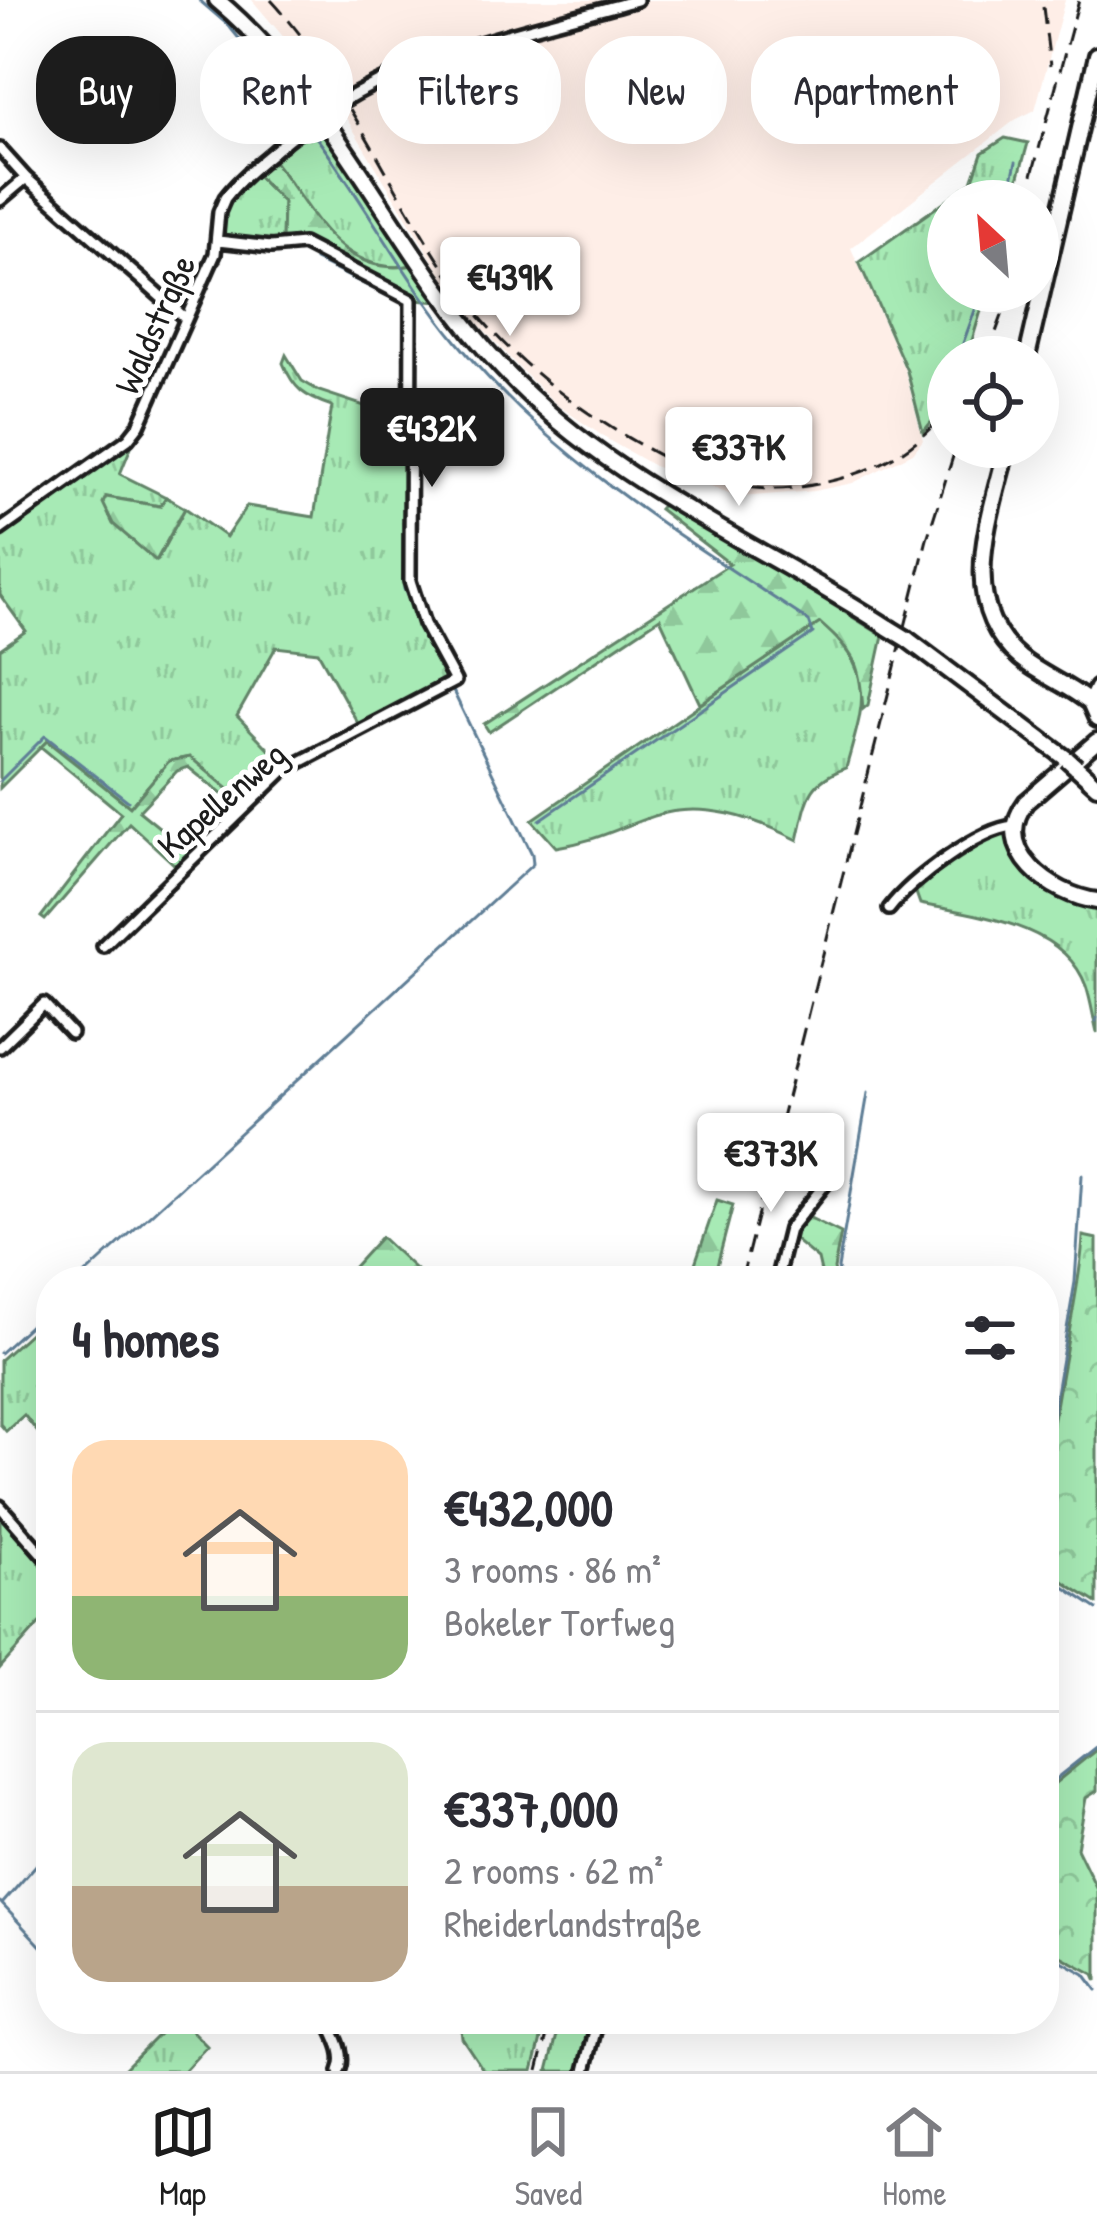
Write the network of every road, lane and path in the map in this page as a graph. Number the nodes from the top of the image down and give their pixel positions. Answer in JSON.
{"nodes":[{"id":1,"x":217,"y":0,"type":"edge"},
{"id":2,"x":638,"y":0,"type":"edge"},
{"id":3,"x":620,"y":2,"type":"edge"},
{"id":4,"x":254,"y":36,"type":"edge"},
{"id":5,"x":1097,"y":55,"type":"edge"},
{"id":6,"x":353,"y":94,"type":"edge"},
{"id":7,"x":284,"y":144,"type":"edge"},
{"id":8,"x":341,"y":144,"type":"edge"},
{"id":9,"x":0,"y":149,"type":"edge"},
{"id":10,"x":26,"y":178,"type":"junction"},
{"id":11,"x":0,"y":200,"type":"edge"},
{"id":12,"x":218,"y":241,"type":"junction"},
{"id":13,"x":186,"y":319,"type":"junction"},
{"id":14,"x":1032,"y":336,"type":"edge"},
{"id":15,"x":1002,"y":468,"type":"edge"},
{"id":16,"x":0,"y":530,"type":"edge"},
{"id":17,"x":1094,"y":693,"type":"edge"},
{"id":18,"x":1097,"y":722,"type":"edge"},
{"id":19,"x":1091,"y":745,"type":"edge"},
{"id":20,"x":1097,"y":786,"type":"edge"},
{"id":21,"x":1014,"y":826,"type":"junction"},
{"id":22,"x":1097,"y":901,"type":"edge"},
{"id":23,"x":889,"y":909,"type":"dead end"},
{"id":24,"x":103,"y":946,"type":"dead end"},
{"id":25,"x":71,"y":1033,"type":"dead end"},
{"id":26,"x":0,"y":1047,"type":"edge"},
{"id":27,"x":826,"y":1183,"type":"dead end"},
{"id":28,"x":780,"y":1266,"type":"edge"},
{"id":29,"x":0,"y":1507,"type":"edge"},
{"id":30,"x":36,"y":1547,"type":"edge"},
{"id":31,"x":334,"y":2034,"type":"edge"},
{"id":32,"x":594,"y":2034,"type":"edge"},
{"id":33,"x":339,"y":2071,"type":"edge"},
{"id":34,"x":585,"y":2071,"type":"edge"}],
"edges":[{"from":1,"to":4,"type":"main road"},
{"from":2,"to":3,"type":"street","name":"Waldstraße"},
{"from":3,"to":6,"type":"street","name":"Waldstraße"},
{"from":5,"to":14,"type":"main road"},
{"from":7,"to":12,"type":"street","name":"Waldstraße"},
{"from":8,"to":20,"type":"main road","bridge":true},
{"from":9,"to":10,"type":"street"},
{"from":10,"to":11,"type":"street"},
{"from":10,"to":13,"type":"street"},
{"from":12,"to":13,"type":"street","name":"Waldstraße"},
{"from":12,"to":24,"type":"street","name":"Kapellenweg"},
{"from":13,"to":16,"type":"street","name":"Waldstraße"},
{"from":15,"to":17,"type":"main road"},
{"from":17,"to":18,"type":"main road"},
{"from":18,"to":19,"type":"main road"},
{"from":19,"to":21,"type":"main road"},
{"from":21,"to":22,"type":"main road"},
{"from":21,"to":23,"type":"street"},
{"from":25,"to":26,"type":"street"},
{"from":27,"to":28,"type":"street"},
{"from":29,"to":30,"type":"street"},
{"from":31,"to":33,"type":"street"},
{"from":32,"to":34,"type":"street"}]}
